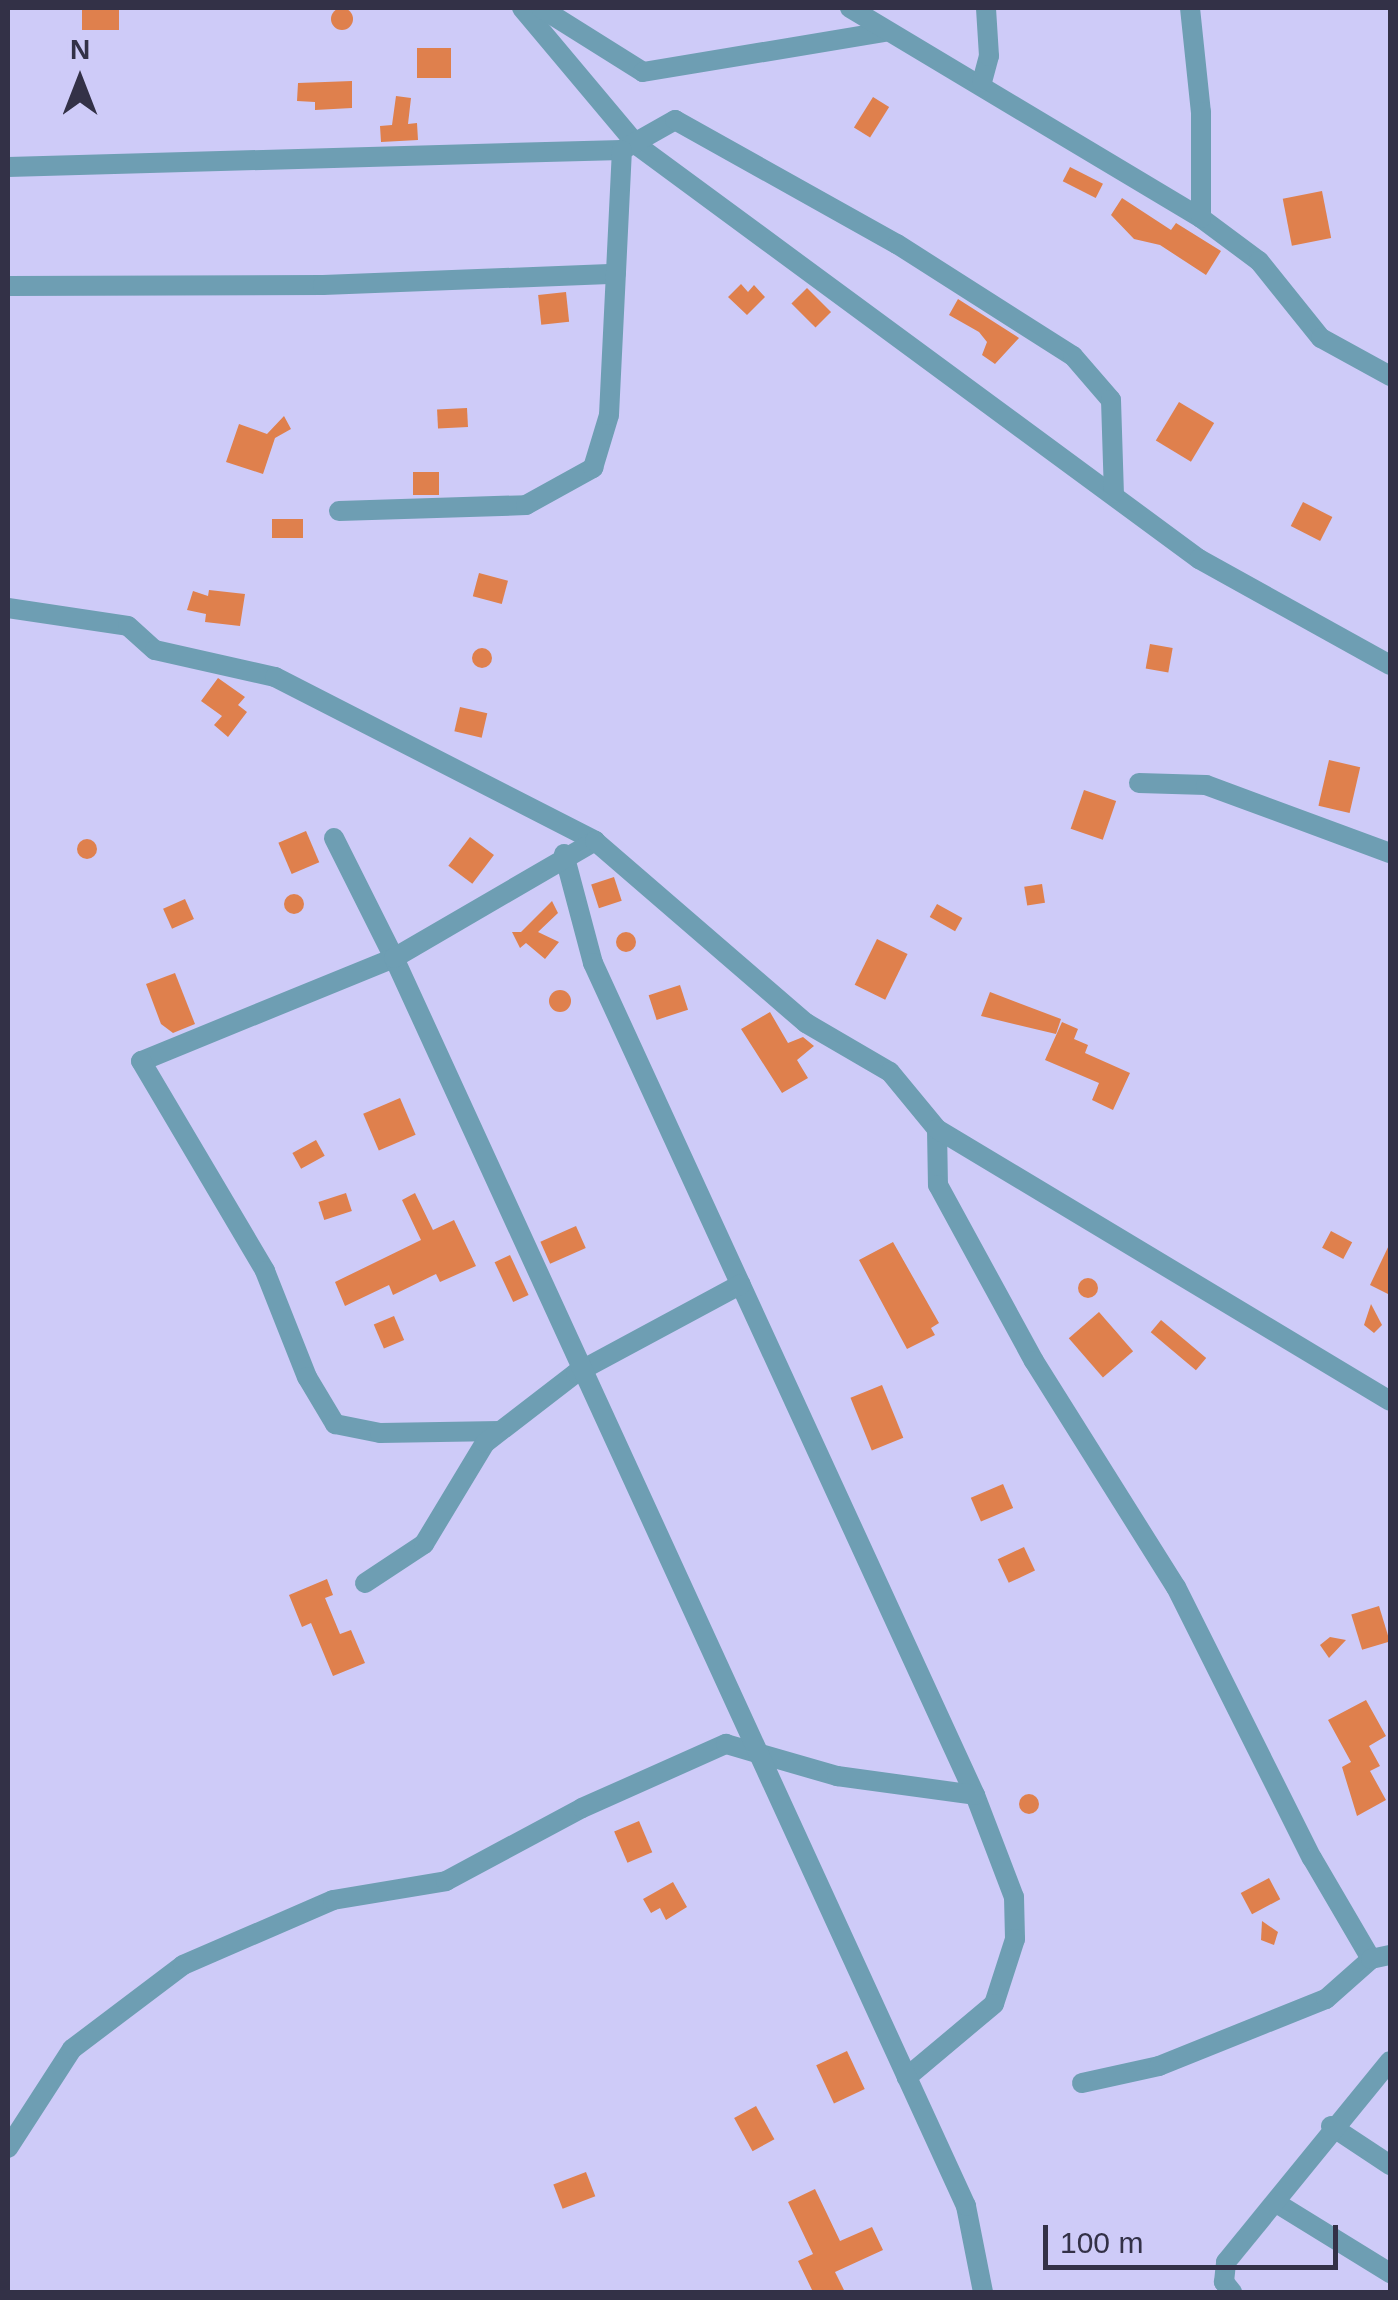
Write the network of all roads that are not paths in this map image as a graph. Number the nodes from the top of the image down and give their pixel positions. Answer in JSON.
{"nodes":[{"id":1,"x":522,"y":8,"type":"edge"},
{"id":2,"x":541,"y":8,"type":"edge"},
{"id":3,"x":850,"y":8,"type":"edge"},
{"id":4,"x":986,"y":8,"type":"edge"},
{"id":5,"x":1190,"y":8,"type":"edge"},
{"id":6,"x":884,"y":32,"type":"junction"},
{"id":7,"x":982,"y":82,"type":"junction"},
{"id":8,"x":630,"y":148,"type":"junction"},
{"id":9,"x":8,"y":167,"type":"edge"},
{"id":10,"x":1201,"y":218,"type":"junction"},
{"id":11,"x":616,"y":274,"type":"junction"},
{"id":12,"x":8,"y":286,"type":"edge"},
{"id":13,"x":1390,"y":376,"type":"edge"},
{"id":14,"x":1114,"y":494,"type":"junction"},
{"id":15,"x":339,"y":510,"type":"dead end"},
{"id":16,"x":8,"y":608,"type":"edge"},
{"id":17,"x":1390,"y":666,"type":"edge"},
{"id":18,"x":1138,"y":783,"type":"dead end"},
{"id":19,"x":334,"y":838,"type":"dead end"},
{"id":20,"x":595,"y":842,"type":"junction"},
{"id":21,"x":1390,"y":853,"type":"edge"},
{"id":22,"x":564,"y":854,"type":"junction"},
{"id":23,"x":394,"y":958,"type":"junction"},
{"id":24,"x":937,"y":1129,"type":"junction"},
{"id":25,"x":741,"y":1284,"type":"junction"},
{"id":26,"x":581,"y":1370,"type":"junction"},
{"id":27,"x":1390,"y":1401,"type":"edge"},
{"id":28,"x":500,"y":1432,"type":"junction"},
{"id":29,"x":365,"y":1583,"type":"dead end"},
{"id":30,"x":759,"y":1749,"type":"junction"},
{"id":31,"x":976,"y":1795,"type":"junction"},
{"id":32,"x":1381,"y":1957,"type":"edge"},
{"id":33,"x":1390,"y":2061,"type":"edge"},
{"id":34,"x":907,"y":2077,"type":"junction"},
{"id":35,"x":1082,"y":2083,"type":"dead end"},
{"id":36,"x":1332,"y":2126,"type":"junction"},
{"id":37,"x":8,"y":2148,"type":"edge"},
{"id":38,"x":1390,"y":2165,"type":"edge"},
{"id":39,"x":1278,"y":2204,"type":"junction"},
{"id":40,"x":1390,"y":2272,"type":"edge"},
{"id":41,"x":983,"y":2292,"type":"edge"},
{"id":42,"x":1232,"y":2292,"type":"edge"}],
"edges":[{"from":1,"to":8,"type":"street"},
{"from":2,"to":6,"type":"street"},
{"from":3,"to":6,"type":"street"},
{"from":4,"to":7,"type":"street"},
{"from":5,"to":10,"type":"street"},
{"from":6,"to":7,"type":"street"},
{"from":7,"to":10,"type":"street"},
{"from":8,"to":9,"type":"street"},
{"from":8,"to":11,"type":"street"},
{"from":8,"to":14,"type":"street"},
{"from":8,"to":14,"type":"street"},
{"from":10,"to":13,"type":"street"},
{"from":11,"to":12,"type":"street"},
{"from":11,"to":15,"type":"street"},
{"from":14,"to":17,"type":"street"},
{"from":16,"to":20,"type":"street"},
{"from":18,"to":21,"type":"street"},
{"from":19,"to":23,"type":"street"},
{"from":20,"to":22,"type":"street"},
{"from":20,"to":24,"type":"street"},
{"from":22,"to":23,"type":"street"},
{"from":22,"to":25,"type":"street"},
{"from":23,"to":26,"type":"street"},
{"from":23,"to":28,"type":"street"},
{"from":24,"to":27,"type":"street"},
{"from":24,"to":32,"type":"street"},
{"from":25,"to":26,"type":"street"},
{"from":25,"to":31,"type":"street"},
{"from":26,"to":28,"type":"street"},
{"from":26,"to":30,"type":"street"},
{"from":28,"to":29,"type":"street"},
{"from":30,"to":31,"type":"street"},
{"from":30,"to":34,"type":"street"},
{"from":30,"to":37,"type":"street"},
{"from":31,"to":34,"type":"street"},
{"from":32,"to":35,"type":"street"},
{"from":33,"to":36,"type":"street"},
{"from":34,"to":41,"type":"street"},
{"from":36,"to":38,"type":"street"},
{"from":36,"to":39,"type":"street"},
{"from":39,"to":40,"type":"street"},
{"from":39,"to":42,"type":"street"}]}
